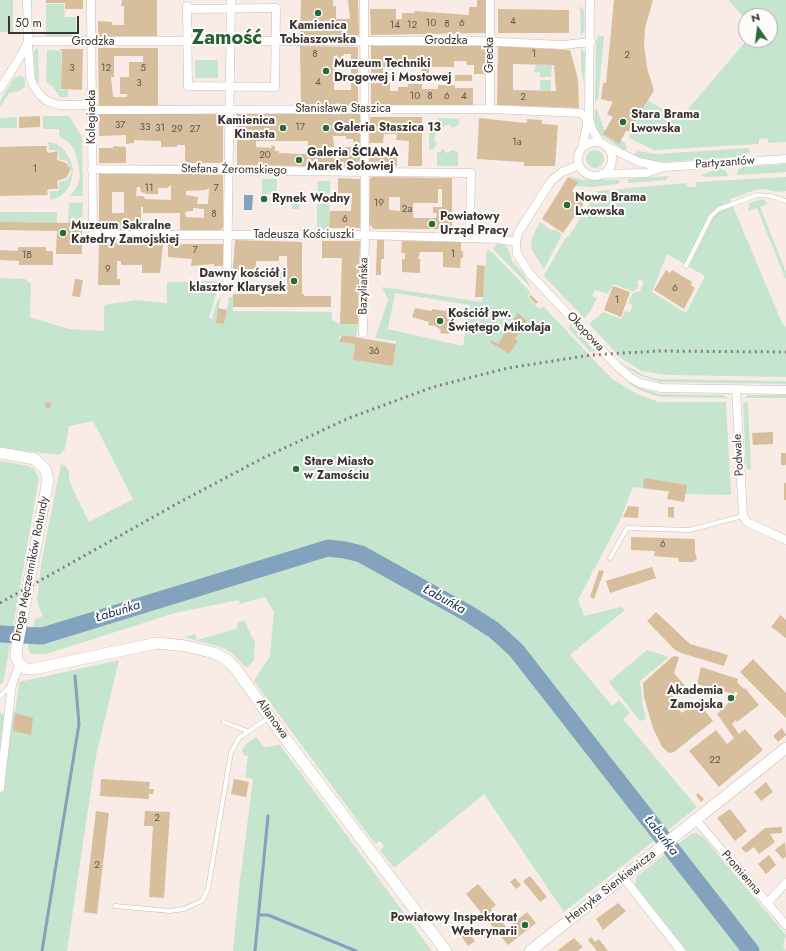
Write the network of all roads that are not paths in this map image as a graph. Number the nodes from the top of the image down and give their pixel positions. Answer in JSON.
{"nodes":[{"id":1,"x":27,"y":0,"type":"edge"},
{"id":2,"x":91,"y":0,"type":"edge"},
{"id":3,"x":364,"y":0,"type":"edge"},
{"id":4,"x":490,"y":0,"type":"edge"},
{"id":5,"x":590,"y":0,"type":"edge"},
{"id":6,"x":206,"y":4,"type":"edge"},
{"id":7,"x":231,"y":4,"type":"edge"},
{"id":8,"x":28,"y":41,"type":"junction"},
{"id":9,"x":364,"y":41,"type":"junction"},
{"id":10,"x":92,"y":42,"type":"junction"},
{"id":11,"x":187,"y":42,"type":"junction"},
{"id":12,"x":230,"y":42,"type":"junction"},
{"id":13,"x":276,"y":42,"type":"junction"},
{"id":14,"x":490,"y":42,"type":"junction"},
{"id":15,"x":591,"y":42,"type":"junction"},
{"id":16,"x":231,"y":87,"type":"junction"},
{"id":17,"x":0,"y":89,"type":"edge"},
{"id":18,"x":92,"y":108,"type":"junction"},
{"id":19,"x":365,"y":109,"type":"junction"},
{"id":20,"x":490,"y":109,"type":"junction"},
{"id":21,"x":231,"y":112,"type":"junction"},
{"id":22,"x":588,"y":119,"type":"junction"},
{"id":23,"x":600,"y":142,"type":"junction"},
{"id":24,"x":608,"y":147,"type":"junction"},
{"id":25,"x":582,"y":148,"type":"junction"},
{"id":26,"x":786,"y":159,"type":"edge"},
{"id":27,"x":579,"y":165,"type":"junction"},
{"id":28,"x":664,"y":167,"type":"junction"},
{"id":29,"x":92,"y":169,"type":"junction"},
{"id":30,"x":229,"y":170,"type":"junction"},
{"id":31,"x":365,"y":171,"type":"junction"},
{"id":32,"x":602,"y":174,"type":"junction"},
{"id":33,"x":786,"y":201,"type":"edge"},
{"id":34,"x":93,"y":235,"type":"joint"},
{"id":35,"x":365,"y":235,"type":"junction"},
{"id":36,"x":228,"y":236,"type":"junction"},
{"id":37,"x":470,"y":238,"type":"junction"},
{"id":38,"x":516,"y":242,"type":"junction"},
{"id":39,"x":686,"y":266,"type":"dead end"},
{"id":40,"x":228,"y":286,"type":"dead end"},
{"id":41,"x":363,"y":333,"type":"dead end"},
{"id":42,"x":736,"y":389,"type":"junction"},
{"id":43,"x":786,"y":390,"type":"edge"},
{"id":44,"x":0,"y":453,"type":"edge"},
{"id":45,"x":744,"y":518,"type":"junction"},
{"id":46,"x":786,"y":540,"type":"edge"},
{"id":47,"x":610,"y":558,"type":"dead end"},
{"id":48,"x":20,"y":664,"type":"junction"},
{"id":49,"x":12,"y":684,"type":"junction"},
{"id":50,"x":0,"y":696,"type":"edge"},
{"id":51,"x":270,"y":716,"type":"junction"},
{"id":52,"x":224,"y":722,"type":"dead end"},
{"id":53,"x":247,"y":731,"type":"junction"},
{"id":54,"x":786,"y":748,"type":"edge"},
{"id":55,"x":0,"y":788,"type":"edge"},
{"id":56,"x":696,"y":820,"type":"junction"},
{"id":57,"x":623,"y":877,"type":"junction"},
{"id":58,"x":786,"y":883,"type":"edge"},
{"id":59,"x":767,"y":903,"type":"junction"},
{"id":60,"x":115,"y":906,"type":"dead end"},
{"id":61,"x":786,"y":925,"type":"edge"},
{"id":62,"x":446,"y":951,"type":"edge"},
{"id":63,"x":530,"y":951,"type":"edge"},
{"id":64,"x":681,"y":951,"type":"edge"}],
"edges":[{"from":1,"to":8,"type":"street","name":"Stanisława Staszica"},
{"from":2,"to":10,"type":"street","name":"Kolegiacka"},
{"from":3,"to":9,"type":"street","name":"Bazyliańska"},
{"from":4,"to":14,"type":"street","name":"Grecka"},
{"from":5,"to":15,"type":"street"},
{"from":6,"to":7,"type":"street"},
{"from":6,"to":11,"type":"street"},
{"from":7,"to":12,"type":"street"},
{"from":7,"to":13,"type":"street"},
{"from":8,"to":10,"type":"street","name":"Grodzka"},
{"from":8,"to":17,"type":"street"},
{"from":8,"to":18,"type":"street","name":"Stanisława Staszica"},
{"from":9,"to":13,"type":"street","name":"Grodzka"},
{"from":9,"to":14,"type":"street","name":"Grodzka"},
{"from":9,"to":19,"type":"street","name":"Bazyliańska"},
{"from":10,"to":11,"type":"street","name":"Grodzka"},
{"from":10,"to":18,"type":"street","name":"Kolegiacka"},
{"from":11,"to":12,"type":"street","name":"Grodzka"},
{"from":11,"to":16,"type":"street"},
{"from":12,"to":13,"type":"street","name":"Grodzka"},
{"from":12,"to":16,"type":"street"},
{"from":13,"to":16,"type":"street"},
{"from":14,"to":15,"type":"street","name":"Grodzka"},
{"from":14,"to":20,"type":"street","name":"Grecka"},
{"from":15,"to":22,"type":"street"},
{"from":16,"to":21,"type":"street"},
{"from":18,"to":21,"type":"street","name":"Stanisława Staszica"},
{"from":18,"to":29,"type":"street","name":"Kolegiacka"},
{"from":19,"to":20,"type":"street","name":"Stanisława Staszica"},
{"from":19,"to":21,"type":"street","name":"Stanisława Staszica"},
{"from":19,"to":31,"type":"street","name":"Bazyliańska"},
{"from":20,"to":22,"type":"street","name":"Stanisława Staszica"},
{"from":21,"to":30,"type":"street"},
{"from":22,"to":23,"type":"street"},
{"from":22,"to":25,"type":"street"},
{"from":23,"to":24,"type":"street"},
{"from":23,"to":25,"type":"street"},
{"from":24,"to":28,"type":"street","name":"Partyzantów"},
{"from":24,"to":32,"type":"street"},
{"from":25,"to":27,"type":"street"},
{"from":26,"to":28,"type":"street","name":"Partyzantów"},
{"from":27,"to":32,"type":"street"},
{"from":27,"to":38,"type":"street"},
{"from":28,"to":32,"type":"street","name":"Partyzantów"},
{"from":29,"to":30,"type":"street","name":"Stefana Żeromskiego"},
{"from":29,"to":34,"type":"street","name":"Kolegiacka"},
{"from":30,"to":31,"type":"street","name":"Stefana Żeromskiego"},
{"from":30,"to":36,"type":"street"},
{"from":31,"to":35,"type":"street","name":"Bazyliańska"},
{"from":31,"to":37,"type":"street","name":"Stefana Żeromskiego"},
{"from":33,"to":39,"type":"lane"},
{"from":34,"to":36,"type":"street","name":"Tadeusza Kościuszki"},
{"from":35,"to":36,"type":"street","name":"Tadeusza Kościuszki"},
{"from":35,"to":37,"type":"street","name":"Tadeusza Kościuszki"},
{"from":35,"to":41,"type":"street","name":"Bazyliańska"},
{"from":36,"to":40,"type":"street"},
{"from":37,"to":38,"type":"street","name":"Tadeusza Kościuszki"},
{"from":38,"to":42,"type":"street","name":"Okopowa"},
{"from":42,"to":43,"type":"street","name":"Okopowa"},
{"from":42,"to":45,"type":"street","name":"Podwale"},
{"from":44,"to":48,"type":"street","name":"Droga Męczenników Rotundy"},
{"from":45,"to":46,"type":"street"},
{"from":45,"to":47,"type":"lane"},
{"from":48,"to":49,"type":"street"},
{"from":48,"to":51,"type":"street","name":"Altanowa"},
{"from":49,"to":50,"type":"lane"},
{"from":49,"to":55,"type":"street"},
{"from":51,"to":53,"type":"lane"},
{"from":51,"to":62,"type":"street","name":"Altanowa"},
{"from":52,"to":53,"type":"lane"},
{"from":53,"to":60,"type":"lane"},
{"from":54,"to":56,"type":"street","name":"Henryka Sienkiewicza"},
{"from":56,"to":57,"type":"street","name":"Henryka Sienkiewicza"},
{"from":56,"to":59,"type":"street","name":"Promienna"},
{"from":57,"to":63,"type":"street","name":"Henryka Sienkiewicza"},
{"from":57,"to":64,"type":"street"},
{"from":58,"to":59,"type":"street"},
{"from":59,"to":61,"type":"street","name":"Promienna"}]}
